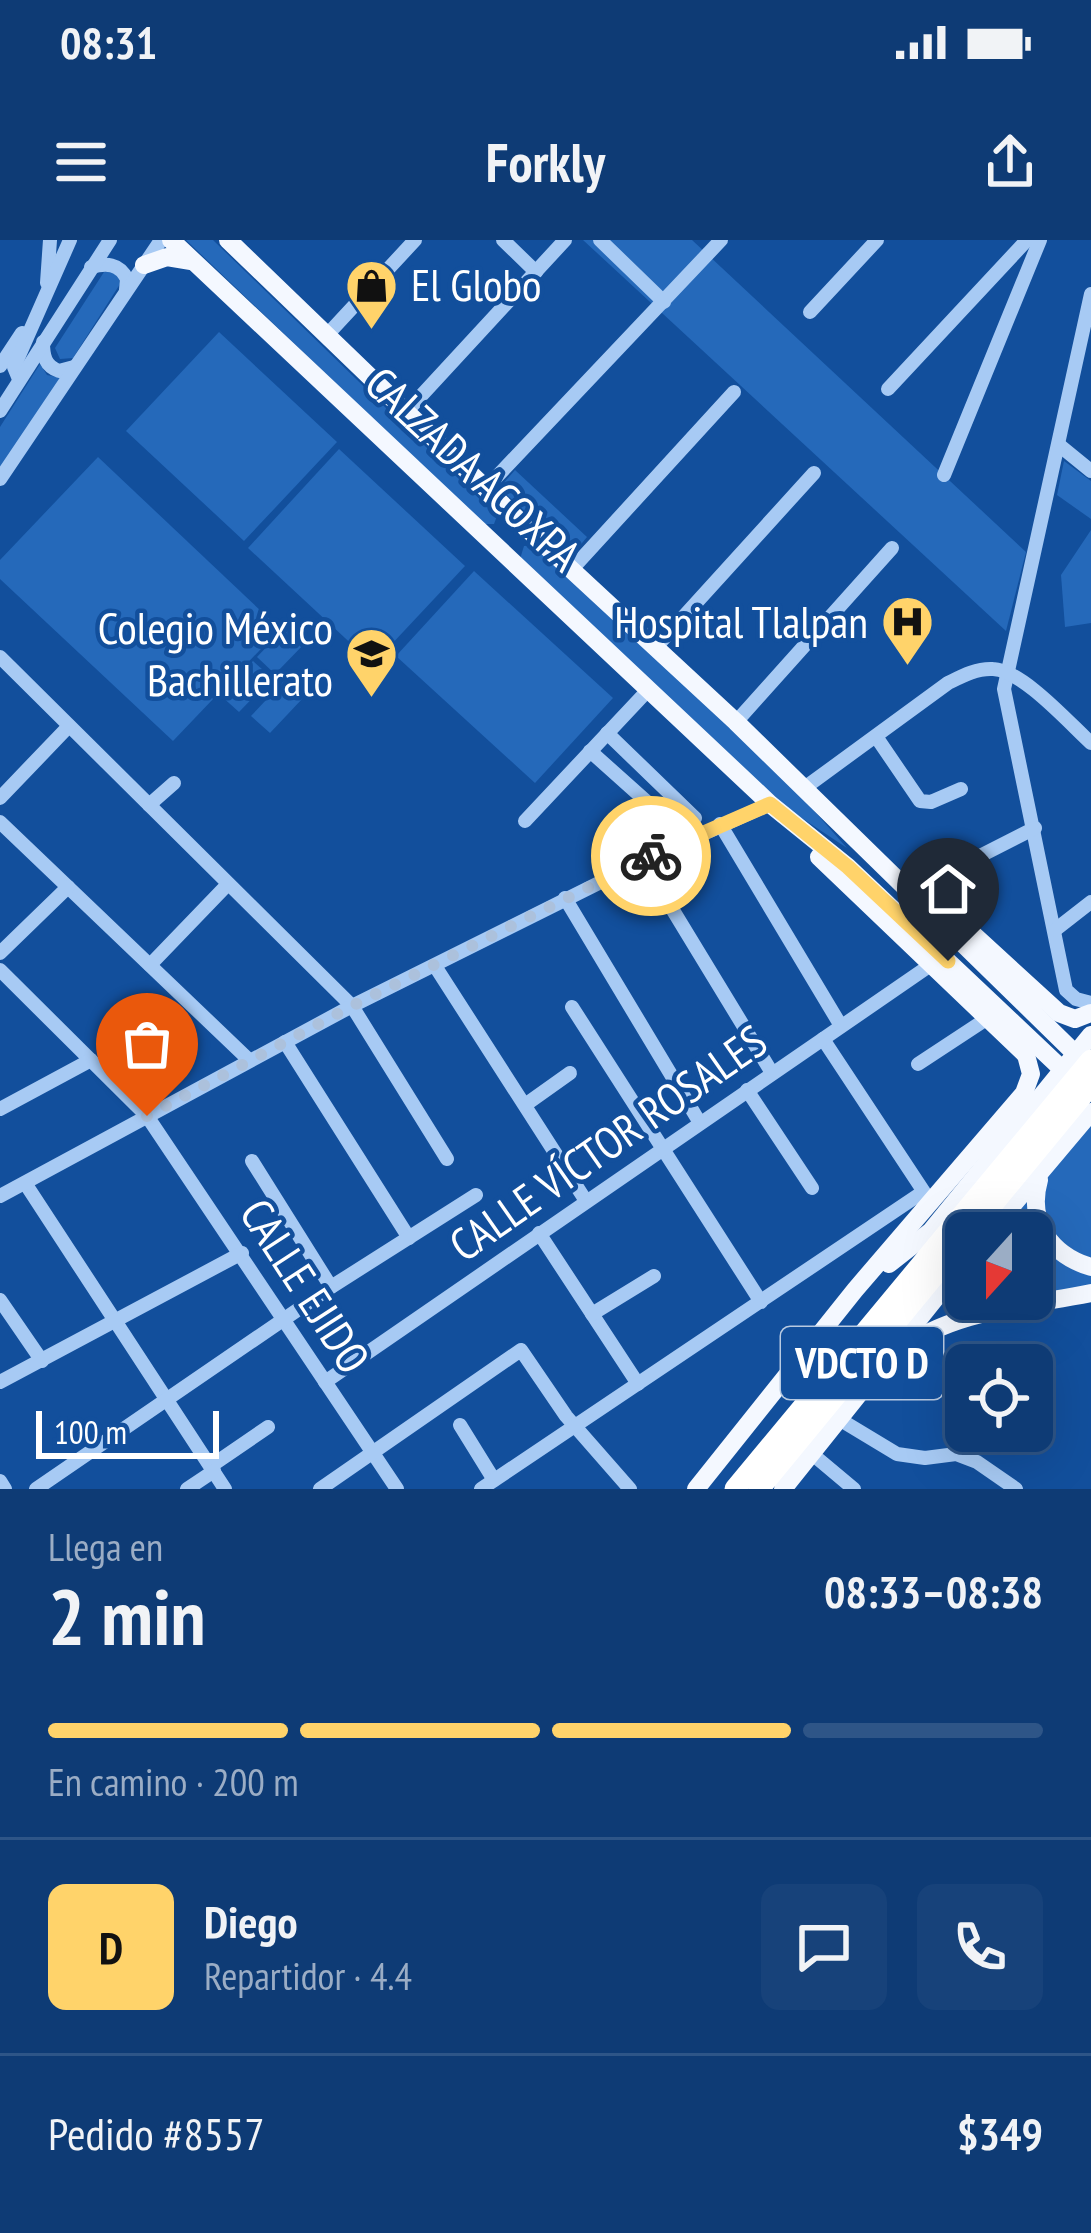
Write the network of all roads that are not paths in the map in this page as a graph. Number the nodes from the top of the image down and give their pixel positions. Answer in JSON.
{"nodes":[{"id":1,"x":50,"y":240,"type":"edge"},
{"id":2,"x":70,"y":240,"type":"edge"},
{"id":3,"x":110,"y":240,"type":"edge"},
{"id":4,"x":161,"y":240,"type":"edge"},
{"id":5,"x":171,"y":240,"type":"edge"},
{"id":6,"x":228,"y":240,"type":"edge"},
{"id":7,"x":415,"y":240,"type":"edge"},
{"id":8,"x":503,"y":240,"type":"edge"},
{"id":9,"x":566,"y":240,"type":"edge"},
{"id":10,"x":600,"y":240,"type":"edge"},
{"id":11,"x":721,"y":240,"type":"edge"},
{"id":12,"x":877,"y":240,"type":"edge"},
{"id":13,"x":1027,"y":240,"type":"edge"},
{"id":14,"x":1040,"y":240,"type":"edge"},
{"id":15,"x":251,"y":247,"type":"edge"},
{"id":16,"x":196,"y":263,"type":"junction"},
{"id":17,"x":144,"y":265,"type":"junction"},
{"id":18,"x":91,"y":267,"type":"junction"},
{"id":19,"x":536,"y":272,"type":"junction"},
{"id":20,"x":126,"y":290,"type":"junction"},
{"id":21,"x":1091,"y":294,"type":"edge"},
{"id":22,"x":47,"y":295,"type":"junction"},
{"id":23,"x":664,"y":302,"type":"junction"},
{"id":24,"x":810,"y":312,"type":"dead end"},
{"id":25,"x":327,"y":335,"type":"junction"},
{"id":26,"x":43,"y":342,"type":"junction"},
{"id":27,"x":0,"y":367,"type":"edge"},
{"id":28,"x":74,"y":367,"type":"junction"},
{"id":29,"x":19,"y":379,"type":"junction"},
{"id":30,"x":888,"y":389,"type":"dead end"},
{"id":31,"x":734,"y":392,"type":"dead end"},
{"id":32,"x":408,"y":410,"type":"junction"},
{"id":33,"x":0,"y":411,"type":"edge"},
{"id":34,"x":1059,"y":445,"type":"junction"},
{"id":35,"x":814,"y":472,"type":"dead end"},
{"id":36,"x":1091,"y":472,"type":"edge"},
{"id":37,"x":944,"y":475,"type":"dead end"},
{"id":38,"x":0,"y":479,"type":"edge"},
{"id":39,"x":487,"y":487,"type":"junction"},
{"id":40,"x":510,"y":512,"type":"junction"},
{"id":41,"x":481,"y":530,"type":"junction"},
{"id":42,"x":534,"y":535,"type":"junction"},
{"id":43,"x":892,"y":548,"type":"dead end"},
{"id":44,"x":512,"y":559,"type":"junction"},
{"id":45,"x":572,"y":568,"type":"junction"},
{"id":46,"x":656,"y":647,"type":"junction"},
{"id":47,"x":0,"y":657,"type":"edge"},
{"id":48,"x":1007,"y":672,"type":"junction"},
{"id":49,"x":650,"y":689,"type":"junction"},
{"id":50,"x":736,"y":722,"type":"junction"},
{"id":51,"x":69,"y":726,"type":"junction"},
{"id":52,"x":608,"y":733,"type":"junction"},
{"id":53,"x":877,"y":738,"type":"junction"},
{"id":54,"x":1091,"y":743,"type":"edge"},
{"id":55,"x":590,"y":751,"type":"junction"},
{"id":56,"x":174,"y":783,"type":"dead end"},
{"id":57,"x":803,"y":789,"type":"junction"},
{"id":58,"x":961,"y":789,"type":"dead end"},
{"id":59,"x":0,"y":798,"type":"edge"},
{"id":60,"x":770,"y":804,"type":"junction"},
{"id":61,"x":149,"y":805,"type":"junction"},
{"id":62,"x":524,"y":820,"type":"dead end"},
{"id":63,"x":0,"y":822,"type":"edge"},
{"id":64,"x":720,"y":824,"type":"junction"},
{"id":65,"x":1035,"y":827,"type":"junction"},
{"id":66,"x":799,"y":830,"type":"junction"},
{"id":67,"x":643,"y":860,"type":"junction"},
{"id":68,"x":228,"y":884,"type":"junction"},
{"id":69,"x":921,"y":886,"type":"junction"},
{"id":70,"x":68,"y":887,"type":"junction"},
{"id":71,"x":565,"y":898,"type":"junction"},
{"id":72,"x":1091,"y":902,"type":"edge"},
{"id":73,"x":1054,"y":930,"type":"junction"},
{"id":74,"x":0,"y":953,"type":"edge"},
{"id":75,"x":932,"y":964,"type":"junction"},
{"id":76,"x":150,"y":965,"type":"junction"},
{"id":77,"x":435,"y":966,"type":"junction"},
{"id":78,"x":0,"y":970,"type":"edge"},
{"id":79,"x":1066,"y":990,"type":"junction"},
{"id":80,"x":1040,"y":996,"type":"junction"},
{"id":81,"x":1091,"y":1004,"type":"edge"},
{"id":82,"x":352,"y":1006,"type":"junction"},
{"id":83,"x":572,"y":1007,"type":"dead end"},
{"id":84,"x":1091,"y":1013,"type":"edge"},
{"id":85,"x":988,"y":1018,"type":"junction"},
{"id":86,"x":842,"y":1026,"type":"junction"},
{"id":87,"x":1091,"y":1035,"type":"edge"},
{"id":88,"x":823,"y":1040,"type":"junction"},
{"id":89,"x":284,"y":1042,"type":"junction"},
{"id":90,"x":91,"y":1060,"type":"junction"},
{"id":91,"x":249,"y":1060,"type":"junction"},
{"id":92,"x":918,"y":1064,"type":"dead end"},
{"id":93,"x":1091,"y":1064,"type":"edge"},
{"id":94,"x":570,"y":1073,"type":"dead end"},
{"id":95,"x":772,"y":1073,"type":"junction"},
{"id":96,"x":1091,"y":1085,"type":"edge"},
{"id":97,"x":747,"y":1090,"type":"junction"},
{"id":98,"x":1091,"y":1097,"type":"edge"},
{"id":99,"x":525,"y":1105,"type":"junction"},
{"id":100,"x":0,"y":1108,"type":"edge"},
{"id":101,"x":1091,"y":1112,"type":"edge"},
{"id":102,"x":147,"y":1116,"type":"junction"},
{"id":103,"x":700,"y":1124,"type":"junction"},
{"id":104,"x":663,"y":1149,"type":"junction"},
{"id":105,"x":447,"y":1159,"type":"dead end"},
{"id":106,"x":252,"y":1161,"type":"dead end"},
{"id":107,"x":1043,"y":1170,"type":"junction"},
{"id":108,"x":25,"y":1183,"type":"junction"},
{"id":109,"x":812,"y":1188,"type":"dead end"},
{"id":110,"x":476,"y":1195,"type":"dead end"},
{"id":111,"x":0,"y":1196,"type":"edge"},
{"id":112,"x":927,"y":1197,"type":"junction"},
{"id":113,"x":586,"y":1201,"type":"junction"},
{"id":114,"x":987,"y":1212,"type":"edge"},
{"id":115,"x":1007,"y":1212,"type":"edge"},
{"id":116,"x":539,"y":1234,"type":"junction"},
{"id":117,"x":409,"y":1238,"type":"junction"},
{"id":118,"x":242,"y":1253,"type":"junction"},
{"id":119,"x":945,"y":1263,"type":"edge"},
{"id":120,"x":1091,"y":1267,"type":"edge"},
{"id":121,"x":654,"y":1276,"type":"dead end"},
{"id":122,"x":945,"y":1285,"type":"edge"},
{"id":123,"x":331,"y":1287,"type":"junction"},
{"id":124,"x":855,"y":1290,"type":"junction"},
{"id":125,"x":1091,"y":1293,"type":"edge"},
{"id":126,"x":0,"y":1300,"type":"edge"},
{"id":127,"x":761,"y":1302,"type":"junction"},
{"id":128,"x":592,"y":1314,"type":"junction"},
{"id":129,"x":285,"y":1320,"type":"junction"},
{"id":130,"x":114,"y":1323,"type":"junction"},
{"id":131,"x":42,"y":1361,"type":"junction"},
{"id":132,"x":885,"y":1363,"type":"junction"},
{"id":133,"x":0,"y":1382,"type":"edge"},
{"id":134,"x":325,"y":1382,"type":"junction"},
{"id":135,"x":638,"y":1384,"type":"junction"},
{"id":136,"x":165,"y":1400,"type":"junction"},
{"id":137,"x":839,"y":1419,"type":"junction"},
{"id":138,"x":460,"y":1425,"type":"dead end"},
{"id":139,"x":574,"y":1425,"type":"junction"},
{"id":140,"x":268,"y":1427,"type":"dead end"},
{"id":141,"x":372,"y":1452,"type":"junction"},
{"id":142,"x":812,"y":1454,"type":"junction"},
{"id":143,"x":212,"y":1468,"type":"junction"},
{"id":144,"x":0,"y":1481,"type":"edge"},
{"id":145,"x":488,"y":1485,"type":"edge"},
{"id":146,"x":851,"y":1488,"type":"edge"},
{"id":147,"x":5,"y":1489,"type":"edge"},
{"id":148,"x":36,"y":1489,"type":"edge"},
{"id":149,"x":187,"y":1489,"type":"edge"},
{"id":150,"x":225,"y":1489,"type":"edge"},
{"id":151,"x":320,"y":1489,"type":"edge"},
{"id":152,"x":397,"y":1489,"type":"edge"},
{"id":153,"x":630,"y":1489,"type":"edge"},
{"id":154,"x":696,"y":1489,"type":"edge"},
{"id":155,"x":735,"y":1489,"type":"edge"},
{"id":156,"x":758,"y":1489,"type":"edge"},
{"id":157,"x":783,"y":1489,"type":"edge"},
{"id":158,"x":1016,"y":1489,"type":"edge"}],
"edges":[{"from":1,"to":22,"type":"street"},
{"from":2,"to":22,"type":"street"},
{"from":3,"to":18,"type":"street"},
{"from":4,"to":17,"type":"street"},
{"from":5,"to":16,"type":"main road","name":"CALZADA ACOXPA"},
{"from":6,"to":15,"type":"main road","name":"CALZADA ACOXPA"},
{"from":7,"to":25,"type":"street"},
{"from":8,"to":19,"type":"street"},
{"from":9,"to":19,"type":"street"},
{"from":10,"to":23,"type":"street"},
{"from":11,"to":23,"type":"street"},
{"from":12,"to":24,"type":"street"},
{"from":13,"to":30,"type":"street"},
{"from":14,"to":37,"type":"street"},
{"from":15,"to":25,"type":"main road","name":"CALZADA ACOXPA"},
{"from":16,"to":17,"type":"main road"},
{"from":16,"to":41,"type":"main road","name":"CALZADA ACOXPA"},
{"from":17,"to":20,"type":"street"},
{"from":18,"to":20,"type":"street"},
{"from":18,"to":26,"type":"street"},
{"from":19,"to":32,"type":"street"},
{"from":20,"to":28,"type":"street"},
{"from":21,"to":34,"type":"street"},
{"from":22,"to":27,"type":"street"},
{"from":22,"to":29,"type":"street"},
{"from":23,"to":39,"type":"street"},
{"from":25,"to":32,"type":"main road","name":"CALZADA ACOXPA"},
{"from":26,"to":28,"type":"street"},
{"from":26,"to":29,"type":"street"},
{"from":28,"to":38,"type":"street"},
{"from":29,"to":33,"type":"street"},
{"from":31,"to":45,"type":"street"},
{"from":32,"to":39,"type":"main road","name":"CALZADA ACOXPA"},
{"from":34,"to":36,"type":"street"},
{"from":34,"to":48,"type":"street"},
{"from":35,"to":46,"type":"street"},
{"from":39,"to":40,"type":"main road","name":"CALZADA ACOXPA"},
{"from":40,"to":41,"type":"main road"},
{"from":40,"to":42,"type":"main road","name":"CALZADA ACOXPA"},
{"from":41,"to":44,"type":"main road","name":"CALZADA ACOXPA"},
{"from":42,"to":44,"type":"main road"},
{"from":42,"to":45,"type":"main road","name":"CALZADA ACOXPA"},
{"from":43,"to":50,"type":"street"},
{"from":44,"to":49,"type":"main road","name":"CALZADA ACOXPA"},
{"from":45,"to":46,"type":"main road","name":"CALZADA ACOXPA"},
{"from":46,"to":50,"type":"main road","name":"CALZADA ACOXPA"},
{"from":47,"to":51,"type":"street"},
{"from":48,"to":53,"type":"street"},
{"from":48,"to":54,"type":"street"},
{"from":48,"to":65,"type":"street"},
{"from":49,"to":52,"type":"street"},
{"from":49,"to":60,"type":"main road","name":"CALZADA ACOXPA"},
{"from":50,"to":57,"type":"main road","name":"CALZADA ACOXPA"},
{"from":51,"to":59,"type":"street"},
{"from":51,"to":61,"type":"street"},
{"from":52,"to":55,"type":"street"},
{"from":52,"to":55,"type":"street"},
{"from":53,"to":57,"type":"street"},
{"from":53,"to":58,"type":"street"},
{"from":55,"to":62,"type":"street"},
{"from":56,"to":61,"type":"street"},
{"from":57,"to":69,"type":"main road"},
{"from":57,"to":93,"type":"main road","name":"CALZADA ACOXPA"},
{"from":60,"to":64,"type":"street"},
{"from":60,"to":66,"type":"main road","name":"CALZADA ACOXPA"},
{"from":61,"to":68,"type":"street"},
{"from":63,"to":70,"type":"street"},
{"from":64,"to":67,"type":"street"},
{"from":64,"to":86,"type":"street"},
{"from":65,"to":69,"type":"street"},
{"from":65,"to":73,"type":"street"},
{"from":66,"to":75,"type":"main road"},
{"from":66,"to":98,"type":"main road","name":"CALZADA ACOXPA"},
{"from":67,"to":71,"type":"street"},
{"from":67,"to":95,"type":"street"},
{"from":68,"to":76,"type":"street"},
{"from":68,"to":82,"type":"street"},
{"from":69,"to":80,"type":"main road"},
{"from":70,"to":74,"type":"street"},
{"from":70,"to":76,"type":"street"},
{"from":71,"to":77,"type":"street"},
{"from":71,"to":103,"type":"street"},
{"from":72,"to":73,"type":"street"},
{"from":73,"to":79,"type":"street"},
{"from":75,"to":85,"type":"main road"},
{"from":75,"to":86,"type":"street","name":"CALLE VÍCTOR ROSALES"},
{"from":76,"to":91,"type":"street"},
{"from":77,"to":82,"type":"street"},
{"from":77,"to":99,"type":"street"},
{"from":78,"to":90,"type":"street","name":"CALLE EJIDO"},
{"from":79,"to":80,"type":"street"},
{"from":79,"to":81,"type":"street"},
{"from":80,"to":84,"type":"main road"},
{"from":82,"to":89,"type":"street"},
{"from":82,"to":105,"type":"street"},
{"from":83,"to":104,"type":"street"},
{"from":85,"to":92,"type":"street"},
{"from":85,"to":112,"type":"main road"},
{"from":86,"to":88,"type":"street","name":"CALLE VÍCTOR ROSALES"},
{"from":87,"to":124,"type":"main road"},
{"from":88,"to":95,"type":"street","name":"CALLE VÍCTOR ROSALES"},
{"from":88,"to":112,"type":"street"},
{"from":89,"to":91,"type":"street"},
{"from":89,"to":117,"type":"street"},
{"from":90,"to":100,"type":"street"},
{"from":90,"to":102,"type":"street","name":"CALLE EJIDO"},
{"from":91,"to":102,"type":"street"},
{"from":93,"to":155,"type":"highway","number":"VDCTO D"},
{"from":94,"to":99,"type":"street"},
{"from":95,"to":97,"type":"street","name":"CALLE VÍCTOR ROSALES"},
{"from":96,"to":114,"type":"highway","number":"VDCTO D"},
{"from":97,"to":103,"type":"street","name":"CALLE VÍCTOR ROSALES"},
{"from":97,"to":109,"type":"street"},
{"from":99,"to":113,"type":"street"},
{"from":101,"to":107,"type":"main road"},
{"from":102,"to":108,"type":"street"},
{"from":102,"to":118,"type":"street","name":"CALLE EJIDO"},
{"from":103,"to":104,"type":"street","name":"CALLE VÍCTOR ROSALES"},
{"from":104,"to":113,"type":"street","name":"CALLE VÍCTOR ROSALES"},
{"from":104,"to":127,"type":"street"},
{"from":106,"to":123,"type":"street"},
{"from":107,"to":115,"type":"main road"},
{"from":107,"to":120,"type":"main road"},
{"from":108,"to":111,"type":"street"},
{"from":108,"to":130,"type":"street"},
{"from":110,"to":117,"type":"street"},
{"from":112,"to":124,"type":"main road"},
{"from":112,"to":127,"type":"street"},
{"from":113,"to":116,"type":"street","name":"CALLE VÍCTOR ROSALES"},
{"from":116,"to":128,"type":"street"},
{"from":116,"to":134,"type":"street","name":"CALLE VÍCTOR ROSALES"},
{"from":117,"to":123,"type":"street"},
{"from":118,"to":129,"type":"street","name":"CALLE EJIDO"},
{"from":118,"to":130,"type":"street"},
{"from":119,"to":156,"type":"highway","number":"VDCTO D"},
{"from":121,"to":128,"type":"street"},
{"from":122,"to":132,"type":"main road"},
{"from":123,"to":129,"type":"street"},
{"from":124,"to":154,"type":"main road"},
{"from":125,"to":132,"type":"main road"},
{"from":126,"to":131,"type":"street"},
{"from":127,"to":135,"type":"street"},
{"from":128,"to":135,"type":"street"},
{"from":129,"to":134,"type":"street","name":"CALLE EJIDO"},
{"from":129,"to":136,"type":"street"},
{"from":130,"to":131,"type":"street"},
{"from":130,"to":136,"type":"street"},
{"from":131,"to":133,"type":"street"},
{"from":132,"to":137,"type":"main road"},
{"from":134,"to":141,"type":"street","name":"CALLE EJIDO"},
{"from":135,"to":139,"type":"street"},
{"from":136,"to":143,"type":"street"},
{"from":136,"to":148,"type":"street"},
{"from":137,"to":142,"type":"main road"},
{"from":137,"to":158,"type":"street"},
{"from":138,"to":145,"type":"street"},
{"from":139,"to":141,"type":"street"},
{"from":139,"to":145,"type":"street"},
{"from":139,"to":153,"type":"street"},
{"from":140,"to":143,"type":"street"},
{"from":141,"to":151,"type":"street"},
{"from":141,"to":152,"type":"street","name":"CALLE EJIDO"},
{"from":142,"to":146,"type":"street"},
{"from":142,"to":157,"type":"main road"},
{"from":143,"to":149,"type":"street"},
{"from":143,"to":150,"type":"street"},
{"from":144,"to":147,"type":"street"}]}
